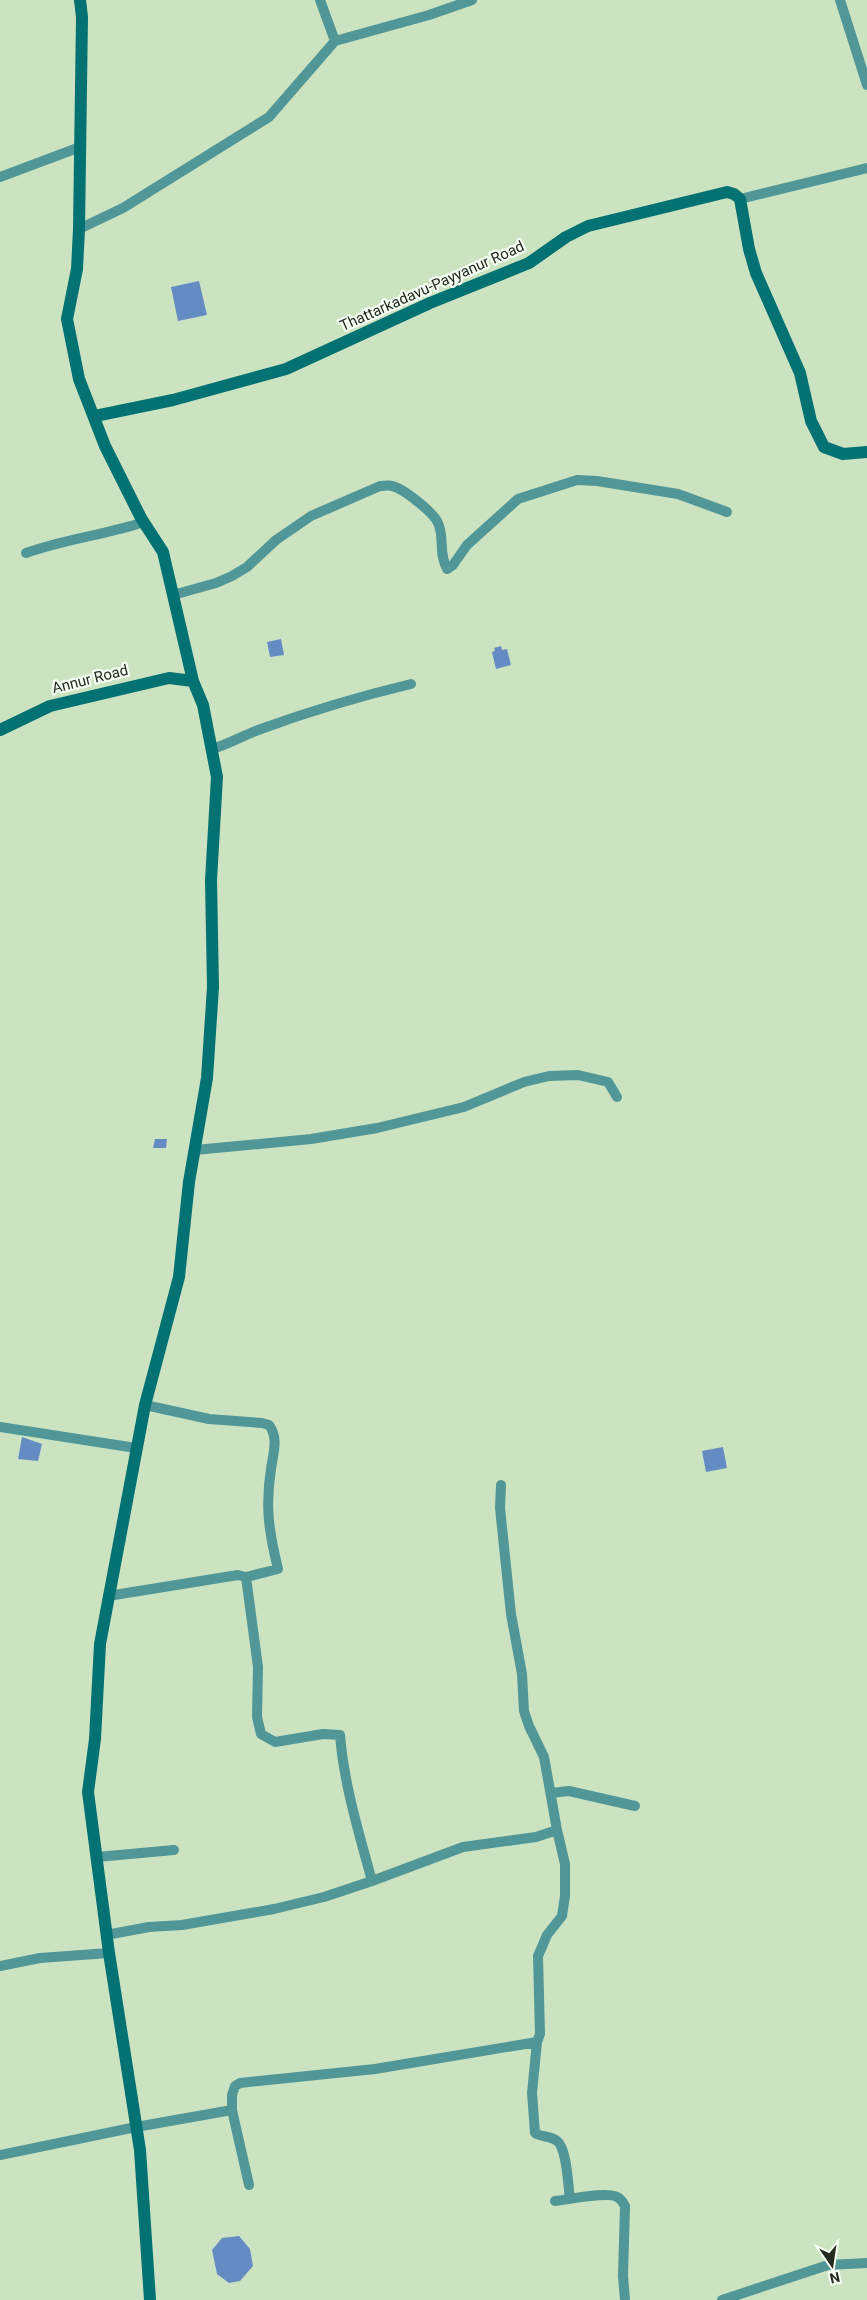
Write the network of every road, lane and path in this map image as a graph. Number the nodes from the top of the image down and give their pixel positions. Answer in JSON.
{"nodes":[{"id":1,"x":80,"y":0,"type":"edge"},
{"id":2,"x":320,"y":0,"type":"edge"},
{"id":3,"x":472,"y":0,"type":"edge"},
{"id":4,"x":840,"y":0,"type":"edge"},
{"id":5,"x":335,"y":41,"type":"junction"},
{"id":6,"x":864,"y":68,"type":"edge"},
{"id":7,"x":867,"y":85,"type":"edge"},
{"id":8,"x":80,"y":147,"type":"junction"},
{"id":9,"x":867,"y":168,"type":"edge"},
{"id":10,"x":0,"y":176,"type":"edge"},
{"id":11,"x":740,"y":199,"type":"junction"},
{"id":12,"x":79,"y":229,"type":"junction"},
{"id":13,"x":95,"y":416,"type":"junction"},
{"id":14,"x":867,"y":452,"type":"edge"},
{"id":15,"x":727,"y":512,"type":"dead end"},
{"id":16,"x":144,"y":522,"type":"junction"},
{"id":17,"x":26,"y":553,"type":"dead end"},
{"id":18,"x":173,"y":595,"type":"junction"},
{"id":19,"x":192,"y":681,"type":"junction"},
{"id":20,"x":411,"y":684,"type":"dead end"},
{"id":21,"x":0,"y":730,"type":"edge"},
{"id":22,"x":212,"y":748,"type":"junction"},
{"id":23,"x":617,"y":1097,"type":"dead end"},
{"id":24,"x":195,"y":1150,"type":"junction"},
{"id":25,"x":145,"y":1405,"type":"junction"},
{"id":26,"x":0,"y":1427,"type":"edge"},
{"id":27,"x":136,"y":1448,"type":"junction"},
{"id":28,"x":501,"y":1485,"type":"dead end"},
{"id":29,"x":246,"y":1577,"type":"junction"},
{"id":30,"x":108,"y":1596,"type":"junction"},
{"id":31,"x":551,"y":1793,"type":"junction"},
{"id":32,"x":635,"y":1806,"type":"dead end"},
{"id":33,"x":557,"y":1830,"type":"junction"},
{"id":34,"x":174,"y":1850,"type":"dead end"},
{"id":35,"x":96,"y":1857,"type":"junction"},
{"id":36,"x":372,"y":1881,"type":"junction"},
{"id":37,"x":106,"y":1935,"type":"junction"},
{"id":38,"x":108,"y":1953,"type":"junction"},
{"id":39,"x":0,"y":1966,"type":"edge"},
{"id":40,"x":537,"y":2042,"type":"junction"},
{"id":41,"x":232,"y":2110,"type":"junction"},
{"id":42,"x":136,"y":2127,"type":"junction"},
{"id":43,"x":0,"y":2155,"type":"edge"},
{"id":44,"x":249,"y":2185,"type":"dead end"},
{"id":45,"x":570,"y":2199,"type":"junction"},
{"id":46,"x":555,"y":2202,"type":"dead end"},
{"id":47,"x":867,"y":2263,"type":"edge"},
{"id":48,"x":150,"y":2300,"type":"edge"},
{"id":49,"x":625,"y":2300,"type":"edge"},
{"id":50,"x":722,"y":2300,"type":"edge"}],
"edges":[{"from":1,"to":8,"type":"main road"},
{"from":2,"to":5,"type":"street"},
{"from":3,"to":5,"type":"street"},
{"from":4,"to":6,"type":"street"},
{"from":5,"to":12,"type":"street"},
{"from":6,"to":7,"type":"street"},
{"from":8,"to":10,"type":"street"},
{"from":8,"to":12,"type":"main road"},
{"from":9,"to":11,"type":"street"},
{"from":11,"to":13,"type":"main road","name":"Thattarkadavu-Payyanur Road"},
{"from":11,"to":14,"type":"main road"},
{"from":12,"to":13,"type":"main road"},
{"from":13,"to":16,"type":"main road"},
{"from":15,"to":18,"type":"street"},
{"from":16,"to":17,"type":"street"},
{"from":16,"to":18,"type":"main road"},
{"from":18,"to":19,"type":"main road"},
{"from":19,"to":21,"type":"main road","name":"Annur Road"},
{"from":19,"to":22,"type":"main road"},
{"from":20,"to":22,"type":"street"},
{"from":22,"to":24,"type":"main road"},
{"from":23,"to":24,"type":"street"},
{"from":24,"to":25,"type":"main road"},
{"from":25,"to":27,"type":"main road"},
{"from":25,"to":29,"type":"street"},
{"from":26,"to":27,"type":"street"},
{"from":27,"to":30,"type":"main road"},
{"from":28,"to":31,"type":"street"},
{"from":29,"to":30,"type":"street"},
{"from":29,"to":36,"type":"street"},
{"from":30,"to":35,"type":"main road"},
{"from":31,"to":32,"type":"street"},
{"from":31,"to":33,"type":"street"},
{"from":33,"to":36,"type":"street"},
{"from":33,"to":40,"type":"street"},
{"from":34,"to":35,"type":"street"},
{"from":35,"to":37,"type":"main road"},
{"from":36,"to":37,"type":"street"},
{"from":37,"to":38,"type":"main road"},
{"from":38,"to":39,"type":"street"},
{"from":38,"to":42,"type":"main road"},
{"from":40,"to":41,"type":"street"},
{"from":40,"to":45,"type":"street"},
{"from":41,"to":42,"type":"street"},
{"from":41,"to":44,"type":"street"},
{"from":42,"to":43,"type":"street"},
{"from":42,"to":48,"type":"main road"},
{"from":45,"to":46,"type":"street"},
{"from":45,"to":49,"type":"street"},
{"from":47,"to":50,"type":"street"}]}
